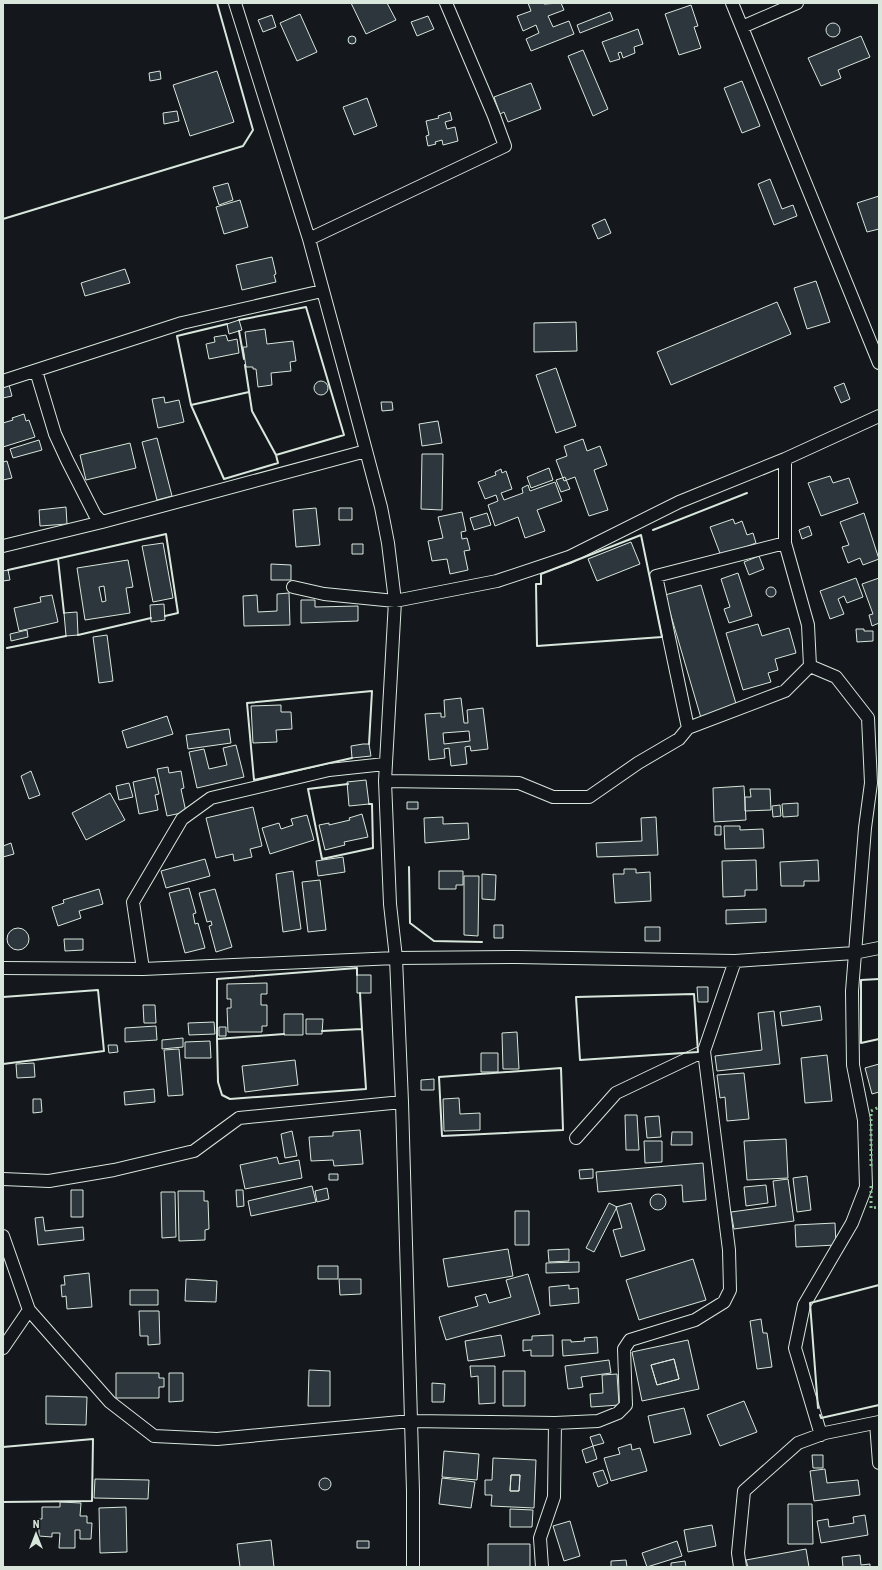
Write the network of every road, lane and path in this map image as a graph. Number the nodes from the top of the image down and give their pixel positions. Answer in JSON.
{"nodes":[{"id":1,"x":235,"y":3,"type":"edge"},
{"id":2,"x":446,"y":3,"type":"edge"},
{"id":3,"x":732,"y":3,"type":"edge"},
{"id":4,"x":797,"y":3,"type":"edge"},
{"id":5,"x":742,"y":27,"type":"junction"},
{"id":6,"x":309,"y":239,"type":"junction"},
{"id":7,"x":322,"y":291,"type":"junction"},
{"id":8,"x":879,"y":363,"type":"edge"},
{"id":9,"x":36,"y":371,"type":"junction"},
{"id":10,"x":3,"y":381,"type":"edge"},
{"id":11,"x":879,"y":416,"type":"edge"},
{"id":12,"x":366,"y":451,"type":"junction"},
{"id":13,"x":785,"y":459,"type":"junction"},
{"id":14,"x":102,"y":522,"type":"junction"},
{"id":15,"x":785,"y":543,"type":"junction"},
{"id":16,"x":3,"y":546,"type":"edge"},
{"id":17,"x":293,"y":587,"type":"dead end"},
{"id":18,"x":395,"y":601,"type":"junction"},
{"id":19,"x":810,"y":666,"type":"junction"},
{"id":20,"x":688,"y":728,"type":"junction"},
{"id":21,"x":385,"y":764,"type":"junction"},
{"id":22,"x":385,"y":781,"type":"junction"},
{"id":23,"x":879,"y":948,"type":"edge"},
{"id":24,"x":854,"y":953,"type":"junction"},
{"id":25,"x":396,"y":958,"type":"junction"},
{"id":26,"x":735,"y":961,"type":"junction"},
{"id":27,"x":3,"y":968,"type":"edge"},
{"id":28,"x":143,"y":969,"type":"junction"},
{"id":29,"x":704,"y":1051,"type":"junction"},
{"id":30,"x":402,"y":1102,"type":"junction"},
{"id":31,"x":576,"y":1138,"type":"dead end"},
{"id":32,"x":3,"y":1179,"type":"edge"},
{"id":33,"x":3,"y":1236,"type":"edge"},
{"id":34,"x":29,"y":1310,"type":"junction"},
{"id":35,"x":3,"y":1348,"type":"edge"},
{"id":36,"x":412,"y":1421,"type":"junction"},
{"id":37,"x":555,"y":1423,"type":"junction"},
{"id":38,"x":878,"y":1423,"type":"edge"},
{"id":39,"x":820,"y":1434,"type":"junction"},
{"id":40,"x":879,"y":1463,"type":"edge"},
{"id":41,"x":413,"y":1567,"type":"edge"},
{"id":42,"x":542,"y":1567,"type":"edge"},
{"id":43,"x":740,"y":1567,"type":"edge"}],
"edges":[{"from":1,"to":6,"type":"street"},
{"from":2,"to":6,"type":"street"},
{"from":3,"to":5,"type":"street"},
{"from":4,"to":5,"type":"street"},
{"from":5,"to":8,"type":"street"},
{"from":6,"to":7,"type":"street"},
{"from":7,"to":9,"type":"street"},
{"from":7,"to":12,"type":"street"},
{"from":9,"to":10,"type":"street"},
{"from":9,"to":14,"type":"street"},
{"from":11,"to":13,"type":"street"},
{"from":12,"to":14,"type":"street"},
{"from":12,"to":18,"type":"street"},
{"from":13,"to":15,"type":"street"},
{"from":13,"to":18,"type":"street"},
{"from":14,"to":16,"type":"street"},
{"from":15,"to":19,"type":"street"},
{"from":15,"to":20,"type":"street"},
{"from":17,"to":18,"type":"street"},
{"from":18,"to":21,"type":"street"},
{"from":19,"to":20,"type":"street"},
{"from":19,"to":24,"type":"street"},
{"from":20,"to":22,"type":"street"},
{"from":21,"to":22,"type":"street"},
{"from":21,"to":28,"type":"street"},
{"from":22,"to":25,"type":"street"},
{"from":23,"to":24,"type":"street"},
{"from":24,"to":26,"type":"street"},
{"from":24,"to":39,"type":"street"},
{"from":25,"to":26,"type":"street"},
{"from":25,"to":28,"type":"street"},
{"from":25,"to":30,"type":"street"},
{"from":26,"to":29,"type":"street"},
{"from":27,"to":28,"type":"street"},
{"from":29,"to":31,"type":"street"},
{"from":29,"to":37,"type":"street"},
{"from":30,"to":32,"type":"street"},
{"from":30,"to":36,"type":"street"},
{"from":33,"to":34,"type":"street"},
{"from":34,"to":35,"type":"street"},
{"from":34,"to":36,"type":"street"},
{"from":36,"to":37,"type":"street"},
{"from":36,"to":41,"type":"street"},
{"from":37,"to":42,"type":"street"},
{"from":38,"to":39,"type":"street"},
{"from":38,"to":40,"type":"street"},
{"from":39,"to":43,"type":"street"}]}
